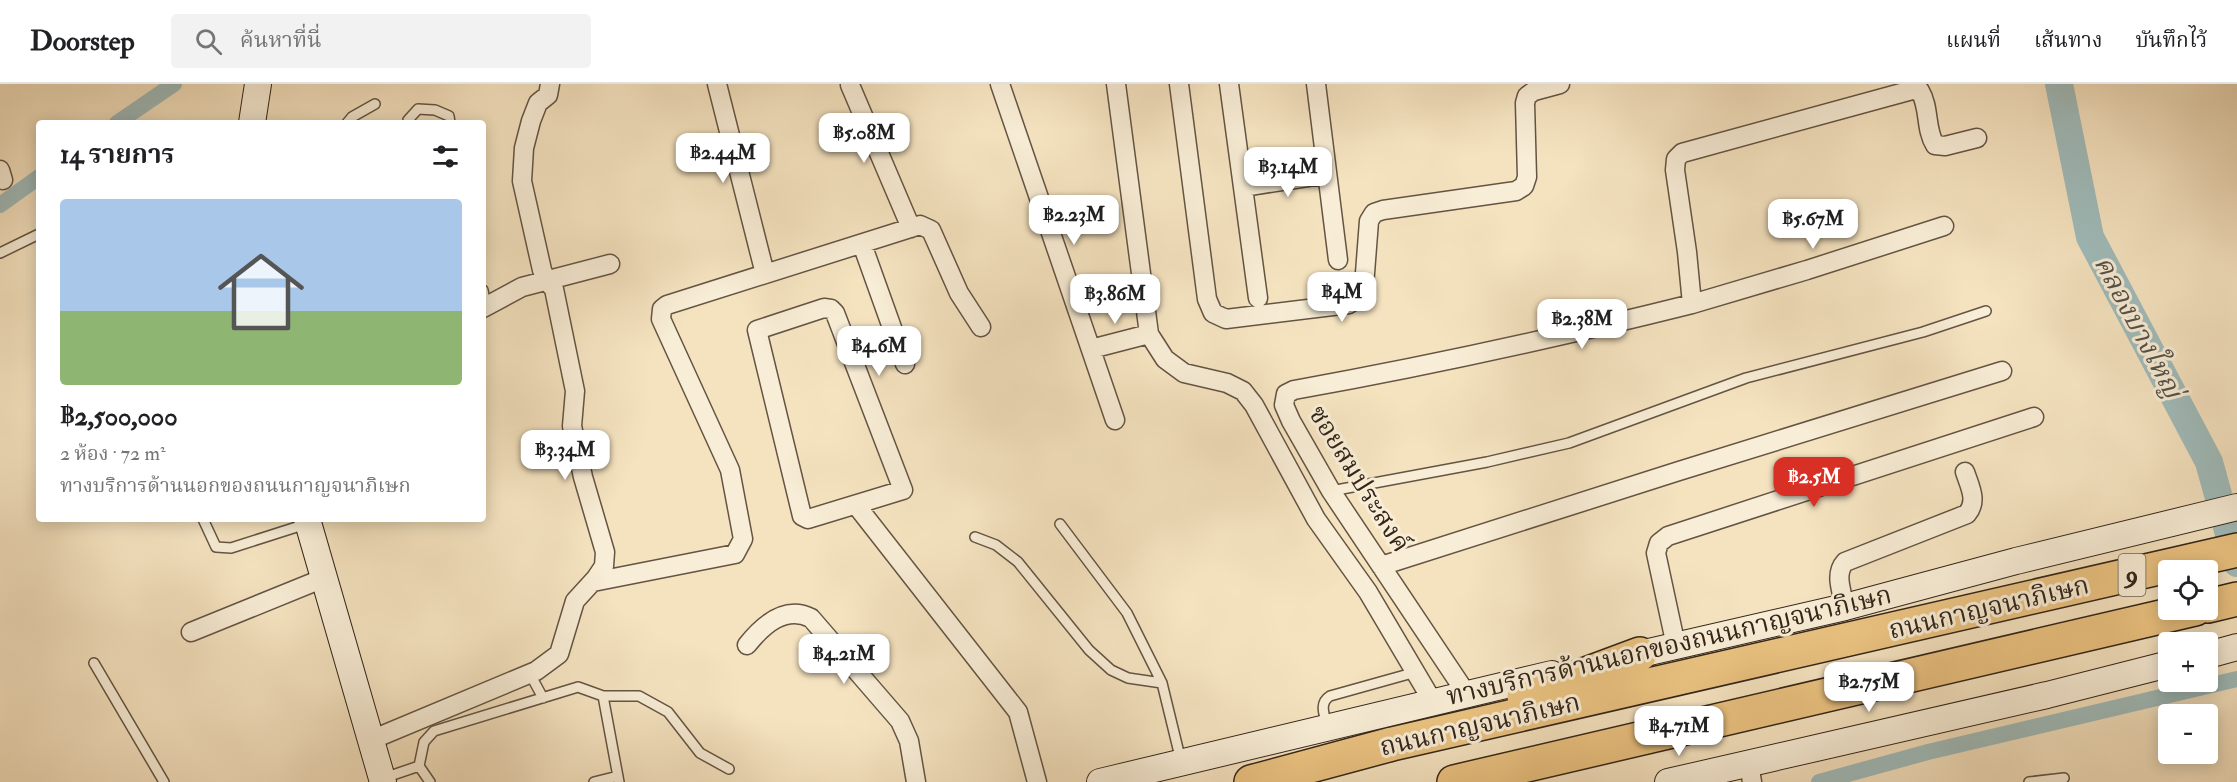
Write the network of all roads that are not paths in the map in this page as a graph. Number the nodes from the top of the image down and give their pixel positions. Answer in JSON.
{"nodes":[{"id":1,"x":258,"y":84,"type":"edge"},
{"id":2,"x":550,"y":84,"type":"edge"},
{"id":3,"x":717,"y":84,"type":"edge"},
{"id":4,"x":999,"y":84,"type":"edge"},
{"id":5,"x":1116,"y":84,"type":"edge"},
{"id":6,"x":1179,"y":84,"type":"edge"},
{"id":7,"x":1229,"y":84,"type":"edge"},
{"id":8,"x":1316,"y":84,"type":"edge"},
{"id":9,"x":1560,"y":84,"type":"edge"},
{"id":10,"x":850,"y":85,"type":"edge"},
{"id":11,"x":375,"y":104,"type":"dead end"},
{"id":12,"x":252,"y":120,"type":"edge"},
{"id":13,"x":350,"y":120,"type":"edge"},
{"id":14,"x":408,"y":120,"type":"edge"},
{"id":15,"x":450,"y":120,"type":"edge"},
{"id":16,"x":1977,"y":138,"type":"dead end"},
{"id":17,"x":1327,"y":174,"type":"junction"},
{"id":18,"x":1243,"y":187,"type":"junction"},
{"id":19,"x":1944,"y":226,"type":"dead end"},
{"id":20,"x":911,"y":228,"type":"junction"},
{"id":21,"x":36,"y":235,"type":"edge"},
{"id":22,"x":862,"y":244,"type":"junction"},
{"id":23,"x":0,"y":253,"type":"edge"},
{"id":24,"x":1338,"y":260,"type":"dead end"},
{"id":25,"x":610,"y":264,"type":"dead end"},
{"id":26,"x":765,"y":274,"type":"junction"},
{"id":27,"x":546,"y":280,"type":"junction"},
{"id":28,"x":1258,"y":298,"type":"dead end"},
{"id":29,"x":486,"y":301,"type":"edge"},
{"id":30,"x":1692,"y":304,"type":"junction"},
{"id":31,"x":1986,"y":311,"type":"dead end"},
{"id":32,"x":981,"y":327,"type":"dead end"},
{"id":33,"x":1149,"y":334,"type":"junction"},
{"id":34,"x":1091,"y":350,"type":"junction"},
{"id":35,"x":905,"y":364,"type":"dead end"},
{"id":36,"x":2002,"y":371,"type":"dead end"},
{"id":37,"x":2034,"y":417,"type":"dead end"},
{"id":38,"x":1115,"y":420,"type":"dead end"},
{"id":39,"x":1965,"y":472,"type":"dead end"},
{"id":40,"x":1331,"y":491,"type":"junction"},
{"id":41,"x":856,"y":505,"type":"junction"},
{"id":42,"x":2237,"y":507,"type":"edge"},
{"id":43,"x":204,"y":522,"type":"edge"},
{"id":44,"x":305,"y":522,"type":"edge"},
{"id":45,"x":308,"y":522,"type":"edge"},
{"id":46,"x":1060,"y":524,"type":"dead end"},
{"id":47,"x":975,"y":537,"type":"dead end"},
{"id":48,"x":2237,"y":550,"type":"edge"},
{"id":49,"x":1381,"y":566,"type":"junction"},
{"id":50,"x":324,"y":578,"type":"junction"},
{"id":51,"x":592,"y":582,"type":"junction"},
{"id":52,"x":2237,"y":599,"type":"edge"},
{"id":53,"x":2218,"y":604,"type":"edge"},
{"id":54,"x":1845,"y":607,"type":"junction"},
{"id":55,"x":2158,"y":618,"type":"edge"},
{"id":56,"x":190,"y":632,"type":"dead end"},
{"id":57,"x":747,"y":645,"type":"dead end"},
{"id":58,"x":1676,"y":646,"type":"junction"},
{"id":59,"x":2237,"y":647,"type":"edge"},
{"id":60,"x":2218,"y":652,"type":"edge"},
{"id":61,"x":1640,"y":654,"type":"junction"},
{"id":62,"x":94,"y":663,"type":"dead end"},
{"id":63,"x":2158,"y":667,"type":"edge"},
{"id":64,"x":1416,"y":672,"type":"junction"},
{"id":65,"x":530,"y":674,"type":"junction"},
{"id":66,"x":1162,"y":683,"type":"junction"},
{"id":67,"x":1466,"y":693,"type":"junction"},
{"id":68,"x":603,"y":696,"type":"junction"},
{"id":69,"x":543,"y":698,"type":"junction"},
{"id":70,"x":1432,"y":702,"type":"junction"},
{"id":71,"x":1327,"y":727,"type":"junction"},
{"id":72,"x":371,"y":740,"type":"junction"},
{"id":73,"x":1392,"y":744,"type":"junction"},
{"id":74,"x":1181,"y":762,"type":"junction"},
{"id":75,"x":419,"y":766,"type":"junction"},
{"id":76,"x":729,"y":769,"type":"dead end"},
{"id":77,"x":1750,"y":772,"type":"edge"},
{"id":78,"x":2064,"y":778,"type":"dead end"},
{"id":79,"x":619,"y":779,"type":"edge"},
{"id":80,"x":383,"y":780,"type":"edge"},
{"id":81,"x":164,"y":782,"type":"edge"},
{"id":82,"x":430,"y":782,"type":"edge"},
{"id":83,"x":594,"y":782,"type":"edge"},
{"id":84,"x":916,"y":782,"type":"edge"},
{"id":85,"x":1037,"y":782,"type":"edge"},
{"id":86,"x":1100,"y":782,"type":"edge"},
{"id":87,"x":1251,"y":782,"type":"edge"},
{"id":88,"x":1455,"y":782,"type":"edge"},
{"id":89,"x":1668,"y":782,"type":"edge"},
{"id":90,"x":2029,"y":782,"type":"edge"}],
"edges":[{"from":1,"to":12,"type":"main road"},
{"from":2,"to":27,"type":"street"},
{"from":3,"to":26,"type":"street"},
{"from":4,"to":34,"type":"street"},
{"from":5,"to":33,"type":"street"},
{"from":6,"to":9,"type":"street"},
{"from":7,"to":18,"type":"street"},
{"from":8,"to":17,"type":"street"},
{"from":10,"to":20,"type":"street"},
{"from":11,"to":13,"type":"lane"},
{"from":14,"to":15,"type":"lane"},
{"from":16,"to":30,"type":"street"},
{"from":17,"to":18,"type":"street"},
{"from":17,"to":24,"type":"street"},
{"from":18,"to":28,"type":"street"},
{"from":19,"to":30,"type":"street"},
{"from":20,"to":22,"type":"street"},
{"from":20,"to":32,"type":"street"},
{"from":21,"to":23,"type":"lane"},
{"from":22,"to":26,"type":"street"},
{"from":22,"to":35,"type":"street"},
{"from":25,"to":27,"type":"street"},
{"from":26,"to":51,"type":"street"},
{"from":27,"to":29,"type":"street"},
{"from":27,"to":51,"type":"street"},
{"from":30,"to":40,"type":"street","name":"ซอยสมประสงค์"},
{"from":31,"to":40,"type":"lane"},
{"from":33,"to":34,"type":"street"},
{"from":33,"to":64,"type":"street"},
{"from":34,"to":38,"type":"street"},
{"from":36,"to":49,"type":"street"},
{"from":37,"to":58,"type":"street"},
{"from":39,"to":54,"type":"street"},
{"from":40,"to":49,"type":"street","name":"ซอยสมประสงค์"},
{"from":41,"to":41,"type":"street"},
{"from":41,"to":85,"type":"street"},
{"from":42,"to":54,"type":"main road","name":"ทางบริการด้านนอกของถนนกาญจนาภิเษก"},
{"from":43,"to":44,"type":"lane"},
{"from":45,"to":50,"type":"main road"},
{"from":46,"to":66,"type":"lane"},
{"from":47,"to":66,"type":"lane"},
{"from":48,"to":73,"type":"highway","name":"ถนนกาญจนาภิเษก","number":"9"},
{"from":49,"to":67,"type":"street","name":"ซอยสมประสงค์"},
{"from":50,"to":56,"type":"street"},
{"from":50,"to":72,"type":"main road"},
{"from":51,"to":65,"type":"street"},
{"from":52,"to":53,"type":"highway"},
{"from":54,"to":58,"type":"main road","name":"ทางบริการด้านนอกของถนนกาญจนาภิเษก"},
{"from":55,"to":88,"type":"highway","name":"ถนนกาญจนาภิเษก","number":"9"},
{"from":57,"to":84,"type":"street"},
{"from":58,"to":61,"type":"main road","name":"ทางบริการด้านนอกของถนนกาญจนาภิเษก"},
{"from":59,"to":60,"type":"main road"},
{"from":61,"to":67,"type":"main road","name":"ทางบริการด้านนอกของถนนกาญจนาภิเษก"},
{"from":61,"to":73,"type":"highway"},
{"from":62,"to":81,"type":"lane"},
{"from":63,"to":77,"type":"main road"},
{"from":64,"to":70,"type":"street"},
{"from":64,"to":71,"type":"lane"},
{"from":65,"to":69,"type":"lane"},
{"from":65,"to":72,"type":"street"},
{"from":66,"to":74,"type":"lane"},
{"from":67,"to":70,"type":"main road","name":"ทางบริการด้านนอกของถนนกาญจนาภิเษก"},
{"from":68,"to":69,"type":"lane"},
{"from":68,"to":76,"type":"lane"},
{"from":68,"to":79,"type":"lane"},
{"from":69,"to":75,"type":"lane"},
{"from":70,"to":71,"type":"main road","name":"ทางบริการด้านนอกของถนนกาญจนาภิเษก"},
{"from":71,"to":74,"type":"main road","name":"ทางบริการด้านนอกของถนนกาญจนาภิเษก"},
{"from":72,"to":80,"type":"main road"},
{"from":73,"to":87,"type":"highway","name":"ถนนกาญจนาภิเษก","number":"9"},
{"from":74,"to":86,"type":"main road","name":"ทางบริการด้านนอกของถนนกาญจนาภิเษก"},
{"from":75,"to":80,"type":"lane"},
{"from":75,"to":82,"type":"lane"},
{"from":77,"to":89,"type":"main road"},
{"from":78,"to":90,"type":"lane"},
{"from":79,"to":83,"type":"lane"}]}
